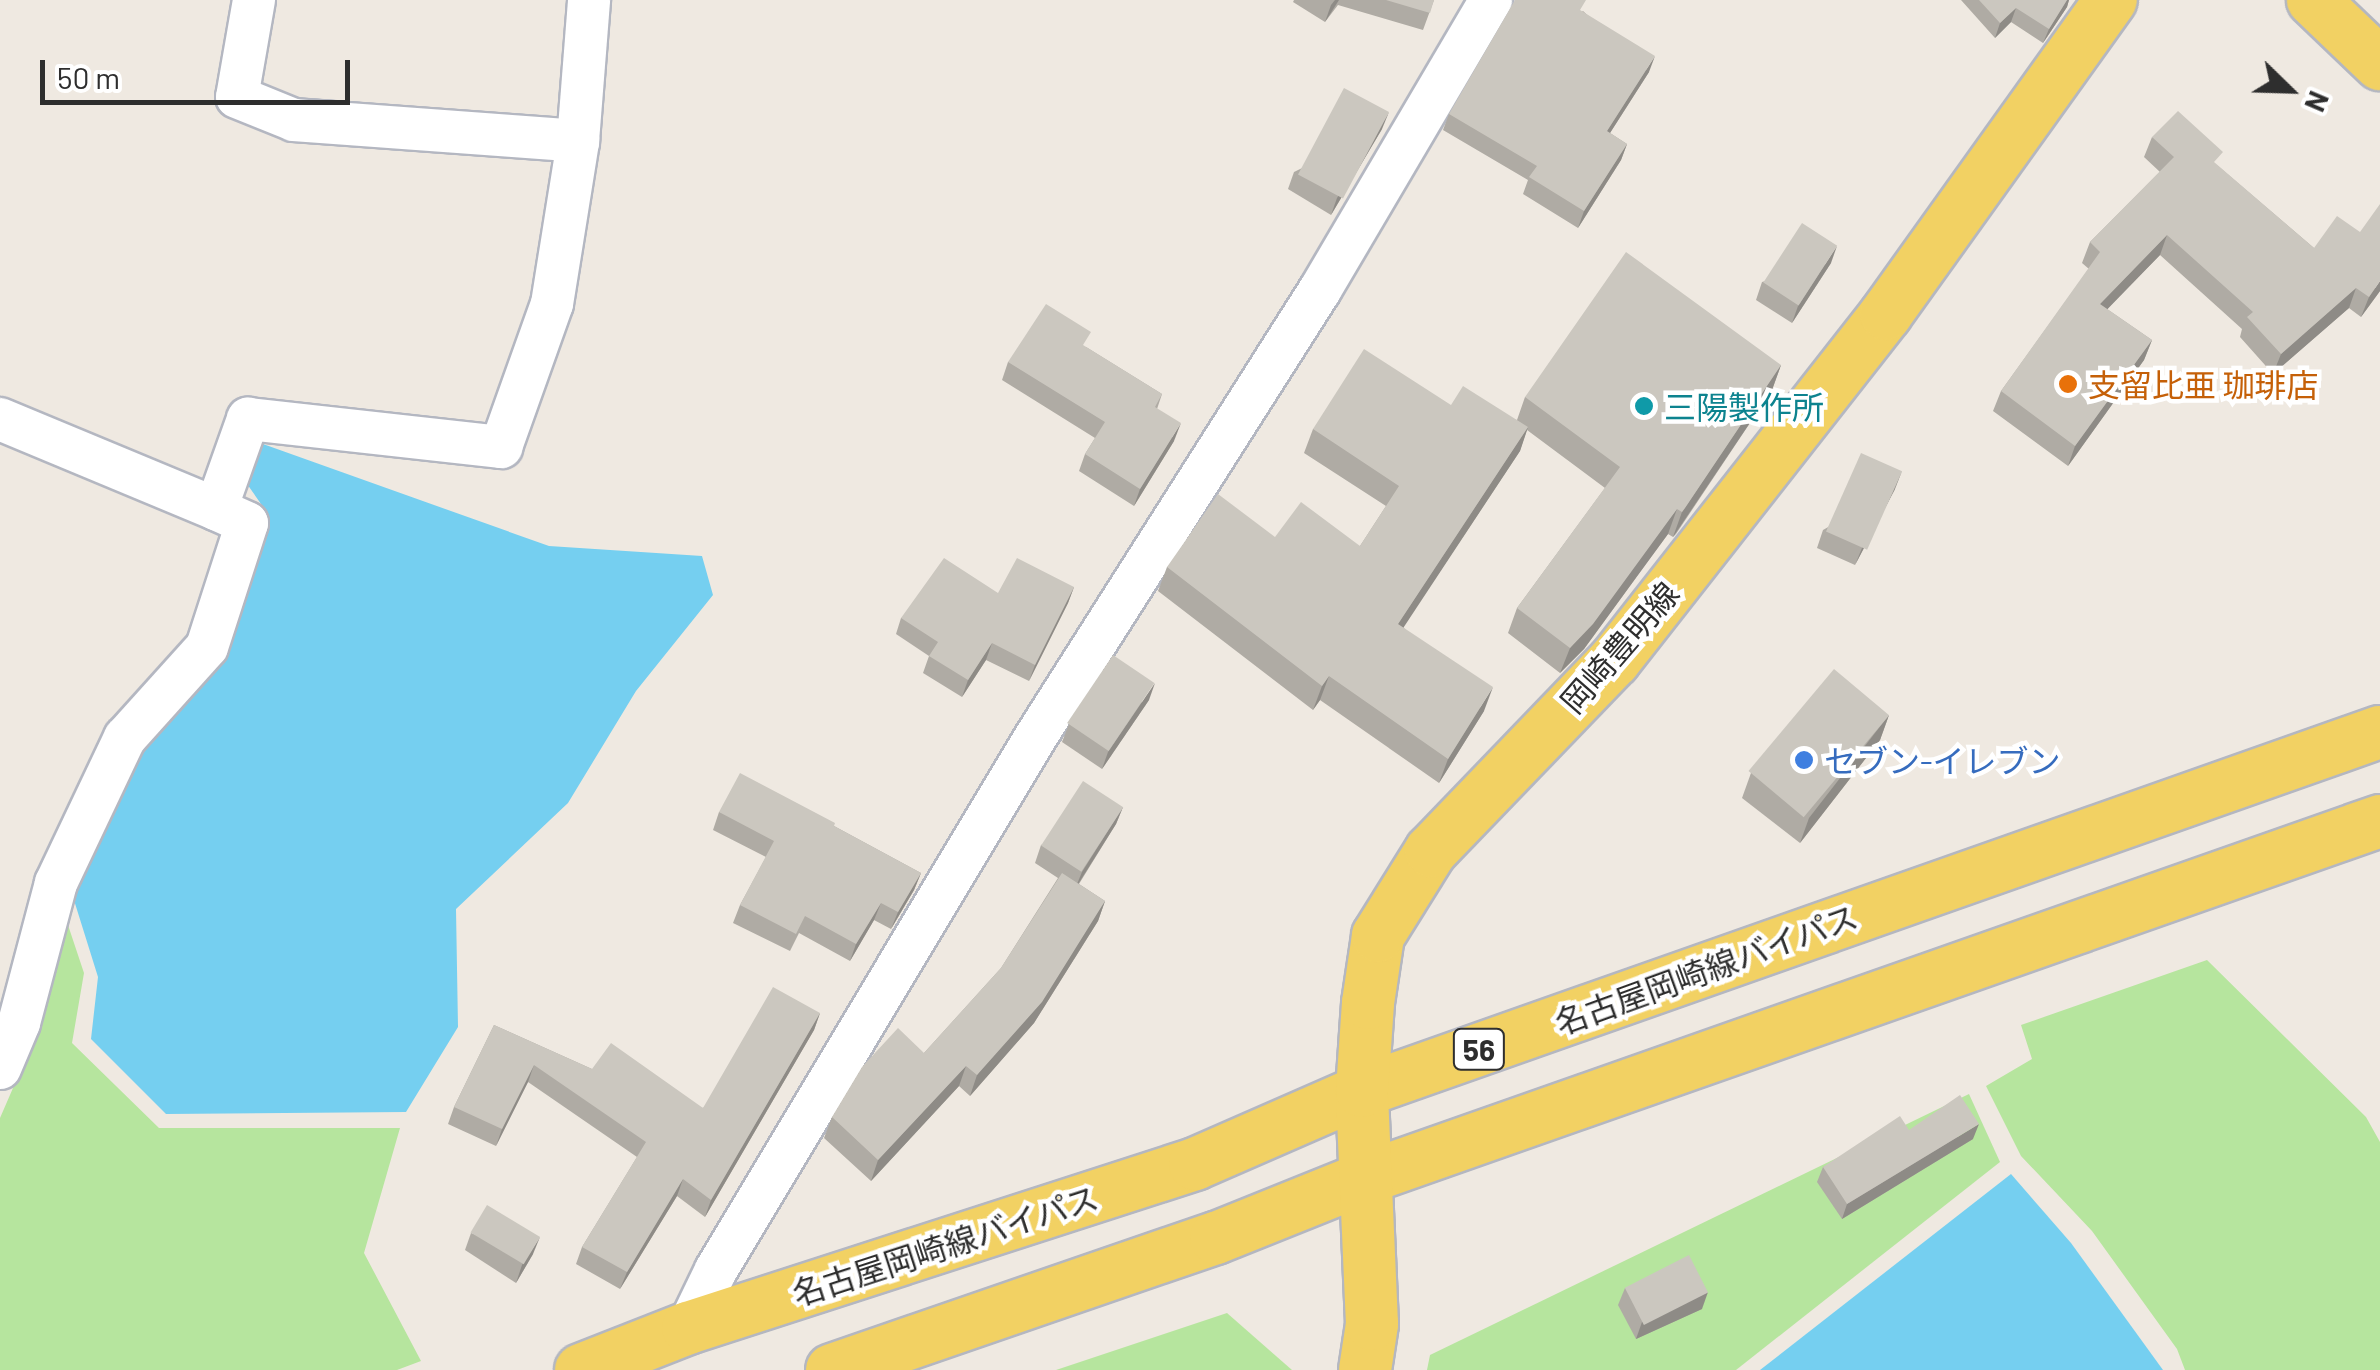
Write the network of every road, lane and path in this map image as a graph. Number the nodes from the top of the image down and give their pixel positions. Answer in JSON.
{"nodes":[{"id":1,"x":254,"y":0,"type":"edge"},
{"id":2,"x":589,"y":0,"type":"edge"},
{"id":3,"x":1491,"y":0,"type":"edge"},
{"id":4,"x":2111,"y":0,"type":"edge"},
{"id":5,"x":2314,"y":0,"type":"edge"},
{"id":6,"x":2380,"y":64,"type":"edge"},
{"id":7,"x":578,"y":141,"type":"junction"},
{"id":8,"x":0,"y":419,"type":"edge"},
{"id":9,"x":216,"y":509,"type":"junction"},
{"id":10,"x":2380,"y":732,"type":"edge"},
{"id":11,"x":2380,"y":821,"type":"edge"},
{"id":12,"x":10,"y":1019,"type":"edge"},
{"id":13,"x":0,"y":1068,"type":"edge"},
{"id":14,"x":1362,"y":1091,"type":"junction"},
{"id":15,"x":1368,"y":1177,"type":"junction"},
{"id":16,"x":688,"y":1328,"type":"junction"},
{"id":17,"x":581,"y":1370,"type":"edge"},
{"id":18,"x":832,"y":1370,"type":"edge"},
{"id":19,"x":1365,"y":1370,"type":"edge"}],
"edges":[{"from":1,"to":7,"type":"street"},
{"from":2,"to":7,"type":"street"},
{"from":3,"to":16,"type":"street"},
{"from":4,"to":14,"type":"main road","name":"岡崎豊明線"},
{"from":5,"to":6,"type":"main road"},
{"from":7,"to":9,"type":"street"},
{"from":8,"to":9,"type":"street"},
{"from":9,"to":12,"type":"street"},
{"from":10,"to":14,"type":"main road","name":"名古屋岡崎線バイパス","number":"56"},
{"from":11,"to":15,"type":"main road"},
{"from":12,"to":13,"type":"street"},
{"from":14,"to":15,"type":"main road","name":"岡崎豊明線"},
{"from":14,"to":16,"type":"main road","name":"名古屋岡崎線バイパス","number":"56"},
{"from":15,"to":18,"type":"main road"},
{"from":15,"to":19,"type":"main road","name":"岡崎豊明線"},
{"from":16,"to":17,"type":"main road","name":"名古屋岡崎線バイパス","number":"56"}]}
